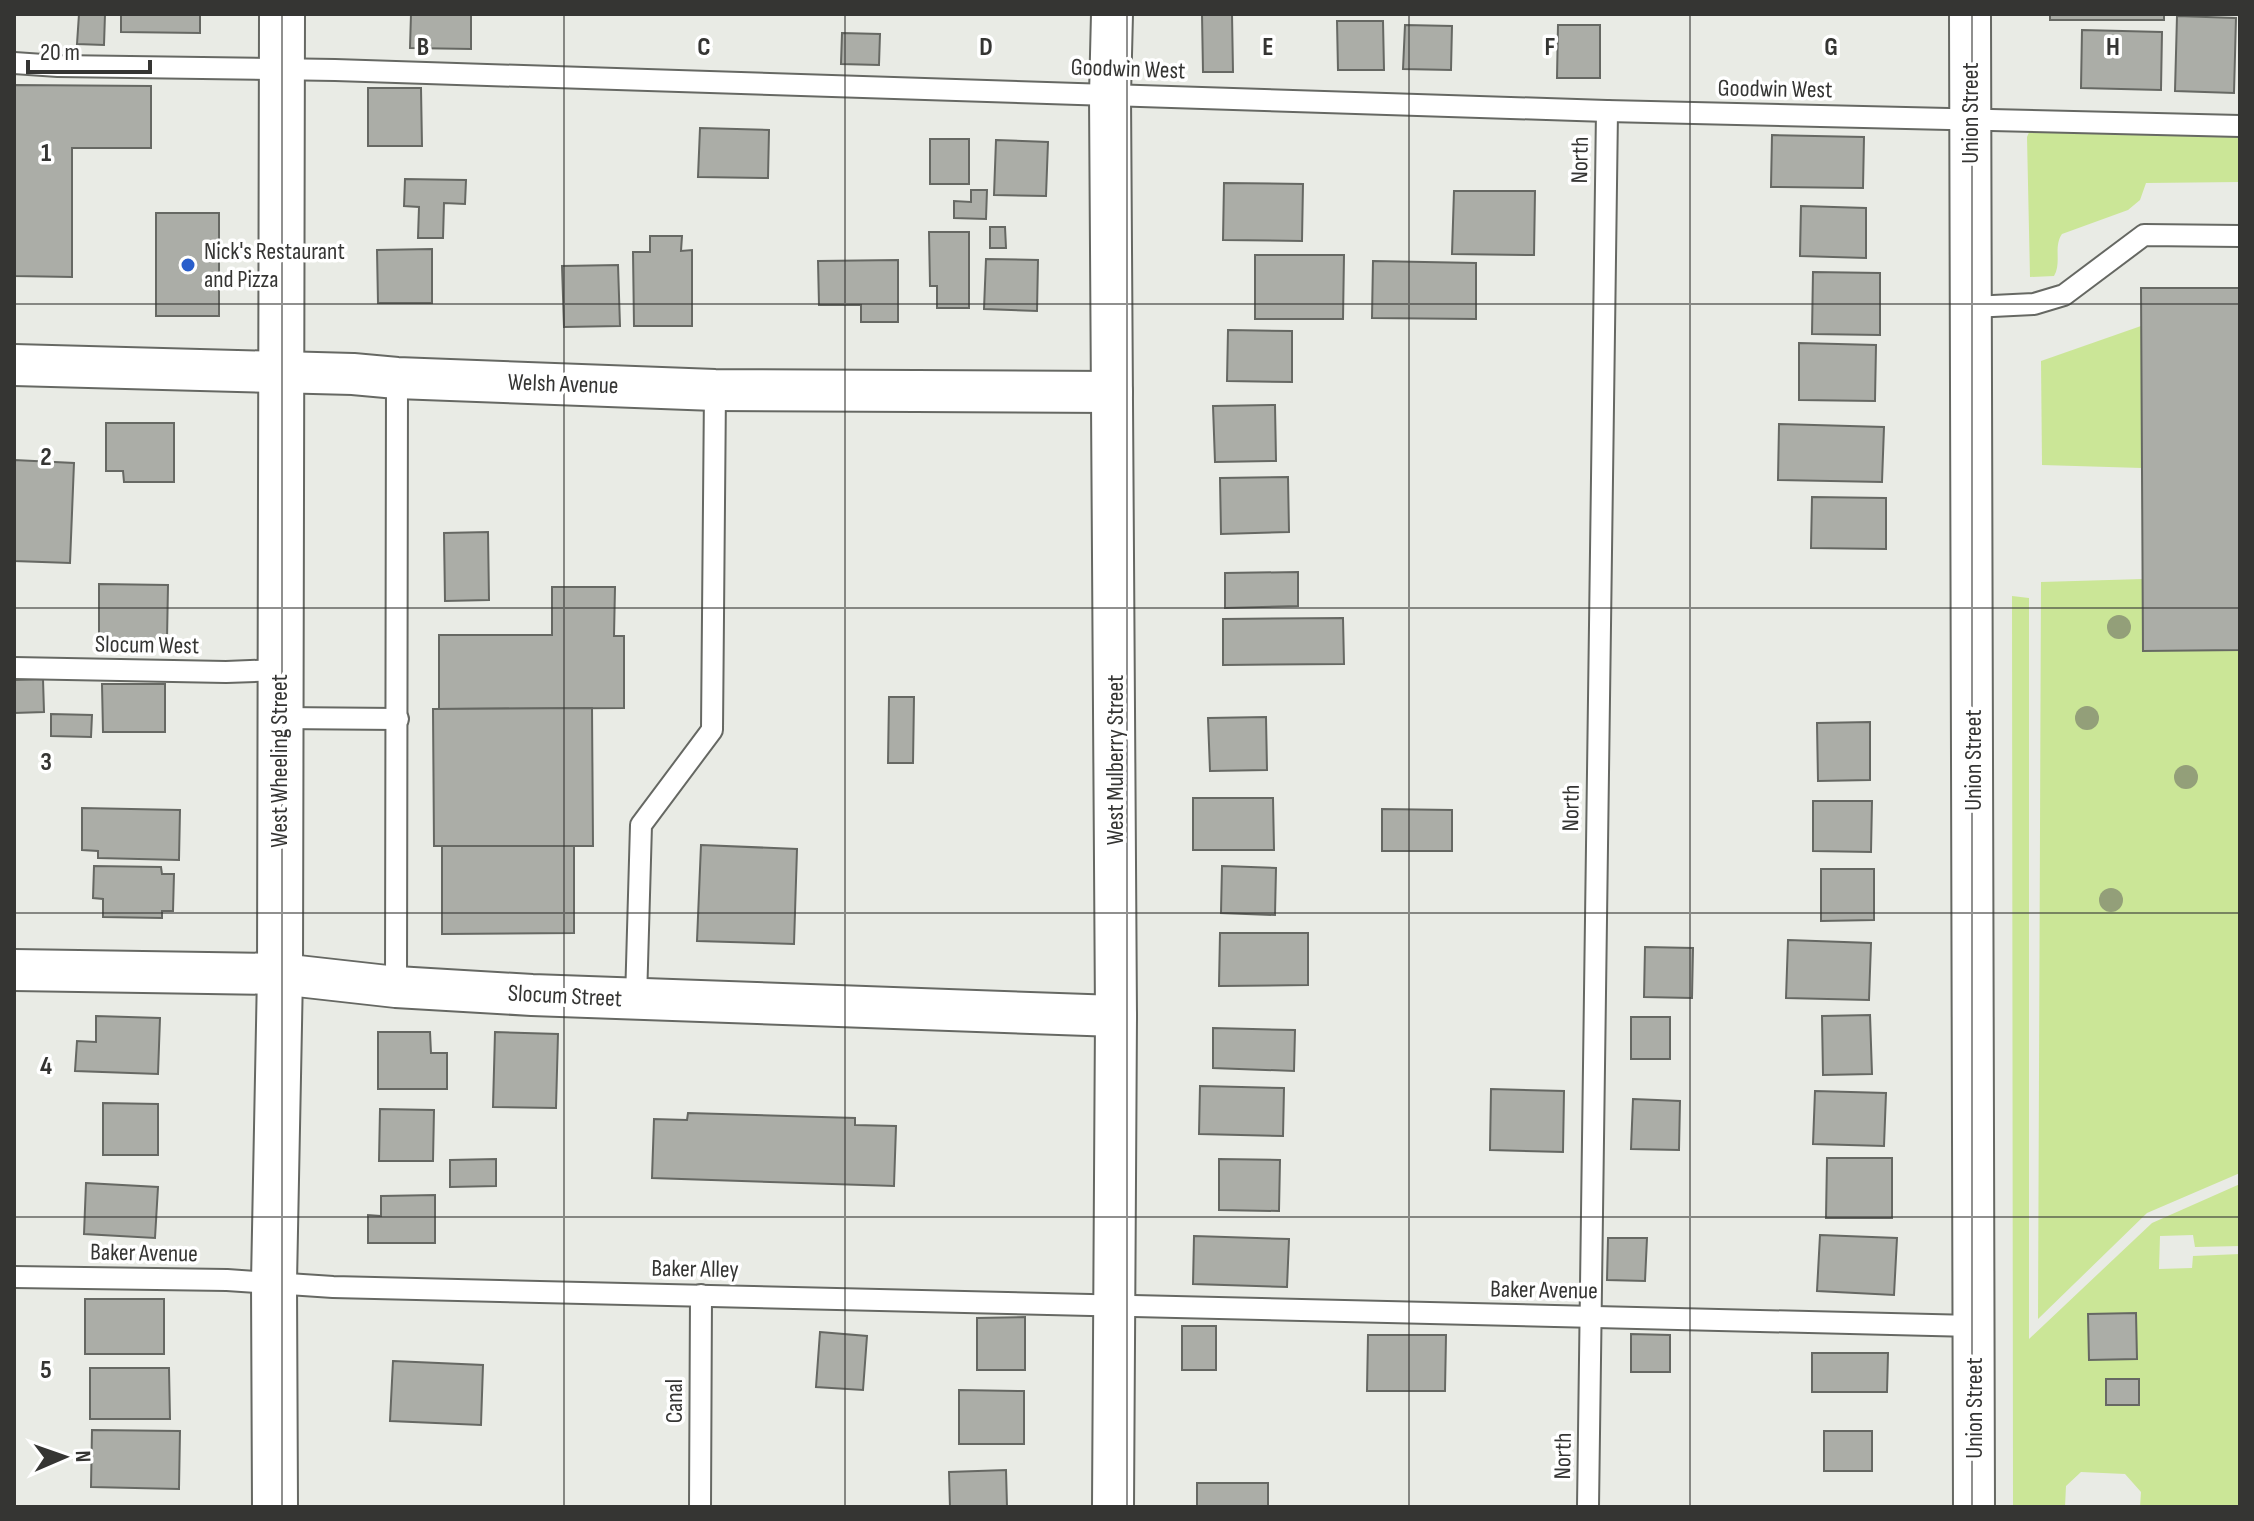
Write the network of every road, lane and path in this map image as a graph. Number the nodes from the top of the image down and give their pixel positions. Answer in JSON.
{"nodes":[{"id":1,"x":282,"y":14,"type":"edge"},
{"id":2,"x":1112,"y":14,"type":"edge"},
{"id":3,"x":1970,"y":14,"type":"edge"},
{"id":4,"x":14,"y":63,"type":"edge"},
{"id":5,"x":282,"y":69,"type":"junction"},
{"id":6,"x":1110,"y":95,"type":"junction"},
{"id":7,"x":1607,"y":111,"type":"junction"},
{"id":8,"x":1969,"y":119,"type":"junction"},
{"id":9,"x":2240,"y":126,"type":"edge"},
{"id":10,"x":2240,"y":236,"type":"edge"},
{"id":11,"x":1972,"y":307,"type":"junction"},
{"id":12,"x":14,"y":365,"type":"edge"},
{"id":13,"x":281,"y":372,"type":"junction"},
{"id":14,"x":397,"y":378,"type":"junction"},
{"id":15,"x":715,"y":390,"type":"junction"},
{"id":16,"x":1112,"y":392,"type":"junction"},
{"id":17,"x":14,"y":668,"type":"edge"},
{"id":18,"x":279,"y":670,"type":"junction"},
{"id":19,"x":280,"y":718,"type":"junction"},
{"id":20,"x":398,"y":719,"type":"junction"},
{"id":21,"x":14,"y":970,"type":"edge"},
{"id":22,"x":280,"y":974,"type":"junction"},
{"id":23,"x":396,"y":987,"type":"junction"},
{"id":24,"x":636,"y":1000,"type":"junction"},
{"id":25,"x":1116,"y":1016,"type":"junction"},
{"id":26,"x":14,"y":1277,"type":"edge"},
{"id":27,"x":274,"y":1282,"type":"junction"},
{"id":28,"x":701,"y":1295,"type":"junction"},
{"id":29,"x":1114,"y":1305,"type":"junction"},
{"id":30,"x":1590,"y":1317,"type":"junction"},
{"id":31,"x":1973,"y":1326,"type":"junction"},
{"id":32,"x":275,"y":1507,"type":"edge"},
{"id":33,"x":700,"y":1507,"type":"edge"},
{"id":34,"x":1113,"y":1507,"type":"edge"},
{"id":35,"x":1588,"y":1507,"type":"edge"},
{"id":36,"x":1974,"y":1507,"type":"edge"}],
"edges":[{"from":1,"to":5,"type":"street","name":"West Wheeling Street"},
{"from":2,"to":6,"type":"street","name":"West Mulberry Street"},
{"from":3,"to":8,"type":"street","name":"Union Street"},
{"from":4,"to":5,"type":"lane","name":"Goodwin West"},
{"from":5,"to":6,"type":"lane","name":"Goodwin West"},
{"from":5,"to":13,"type":"street","name":"West Wheeling Street"},
{"from":6,"to":7,"type":"lane","name":"Goodwin West"},
{"from":6,"to":16,"type":"street","name":"West Mulberry Street"},
{"from":7,"to":8,"type":"lane","name":"Goodwin West"},
{"from":7,"to":30,"type":"lane","name":"North"},
{"from":8,"to":9,"type":"lane","name":"Goodwin West"},
{"from":8,"to":11,"type":"street","name":"Union Street"},
{"from":10,"to":11,"type":"lane"},
{"from":11,"to":31,"type":"street","name":"Union Street"},
{"from":12,"to":13,"type":"street","name":"Welsh Avenue"},
{"from":13,"to":14,"type":"street","name":"Welsh Avenue"},
{"from":13,"to":18,"type":"street","name":"West Wheeling Street"},
{"from":14,"to":15,"type":"street","name":"Welsh Avenue"},
{"from":14,"to":20,"type":"lane"},
{"from":15,"to":16,"type":"street","name":"Welsh Avenue"},
{"from":15,"to":24,"type":"lane"},
{"from":16,"to":25,"type":"street","name":"West Mulberry Street"},
{"from":17,"to":18,"type":"lane","name":"Slocum West"},
{"from":18,"to":19,"type":"street","name":"West Wheeling Street"},
{"from":19,"to":20,"type":"lane"},
{"from":19,"to":22,"type":"street","name":"West Wheeling Street"},
{"from":20,"to":23,"type":"lane"},
{"from":21,"to":22,"type":"street","name":"Slocum Street"},
{"from":22,"to":23,"type":"street","name":"Slocum Street"},
{"from":22,"to":27,"type":"street","name":"West Wheeling Street"},
{"from":23,"to":24,"type":"street","name":"Slocum Street"},
{"from":24,"to":25,"type":"street","name":"Slocum Street"},
{"from":25,"to":29,"type":"street","name":"West Mulberry Street"},
{"from":26,"to":27,"type":"lane","name":"Baker Avenue"},
{"from":27,"to":28,"type":"lane","name":"Baker Alley"},
{"from":27,"to":32,"type":"street","name":"West Wheeling Street"},
{"from":28,"to":29,"type":"lane","name":"Baker Alley"},
{"from":28,"to":33,"type":"lane","name":"Canal"},
{"from":29,"to":30,"type":"lane","name":"Baker Avenue"},
{"from":29,"to":34,"type":"street","name":"West Mulberry Street"},
{"from":30,"to":31,"type":"lane","name":"Baker Avenue"},
{"from":30,"to":35,"type":"lane","name":"North"},
{"from":31,"to":36,"type":"street","name":"Union Street"}]}
